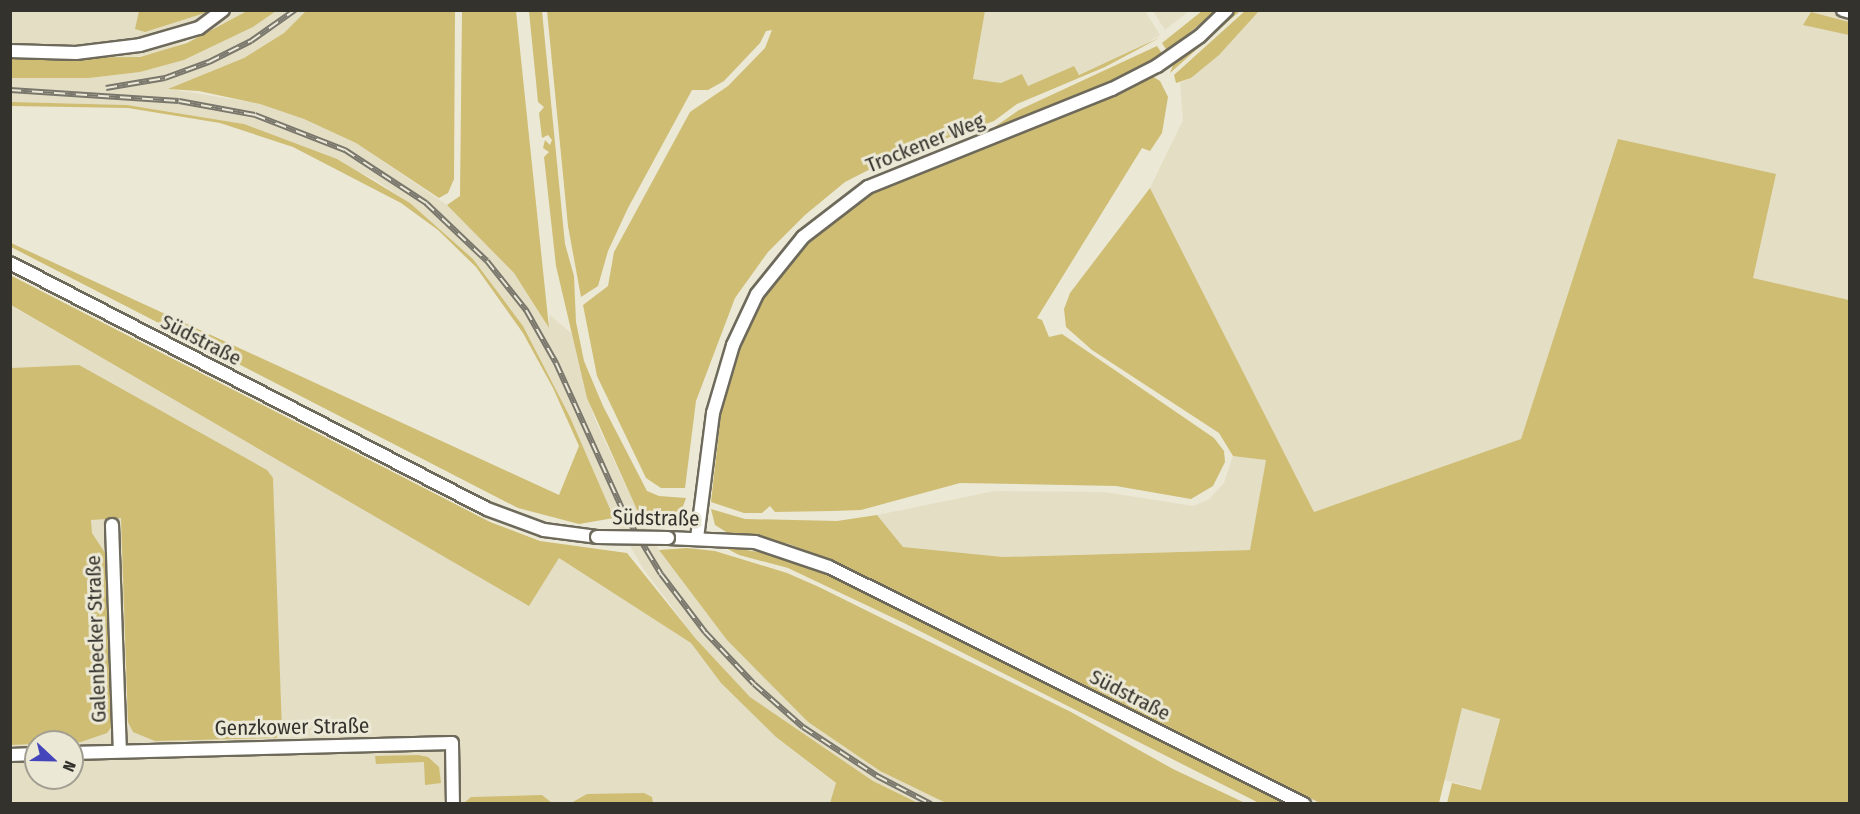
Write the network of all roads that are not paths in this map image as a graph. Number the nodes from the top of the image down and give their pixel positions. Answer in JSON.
{"nodes":[{"id":1,"x":223,"y":10,"type":"edge"},
{"id":2,"x":1227,"y":10,"type":"edge"},
{"id":3,"x":1843,"y":10,"type":"edge"},
{"id":4,"x":1850,"y":12,"type":"edge"},
{"id":5,"x":10,"y":51,"type":"edge"},
{"id":6,"x":10,"y":263,"type":"edge"},
{"id":7,"x":112,"y":525,"type":"dead end"},
{"id":8,"x":697,"y":538,"type":"junction"},
{"id":9,"x":120,"y":751,"type":"junction"},
{"id":10,"x":84,"y":752,"type":"edge"},
{"id":11,"x":453,"y":804,"type":"edge"},
{"id":12,"x":1304,"y":804,"type":"edge"}],
"edges":[{"from":1,"to":5,"type":"street"},
{"from":2,"to":8,"type":"street","name":"Trockener Weg"},
{"from":3,"to":4,"type":"street"},
{"from":6,"to":8,"type":"street","name":"Südstraße","bridge":true},
{"from":7,"to":9,"type":"street","name":"Galenbecker Straße"},
{"from":8,"to":12,"type":"street","name":"Südstraße"},
{"from":9,"to":10,"type":"street","name":"Genzkower Straße"},
{"from":9,"to":11,"type":"street","name":"Genzkower Straße"}]}
